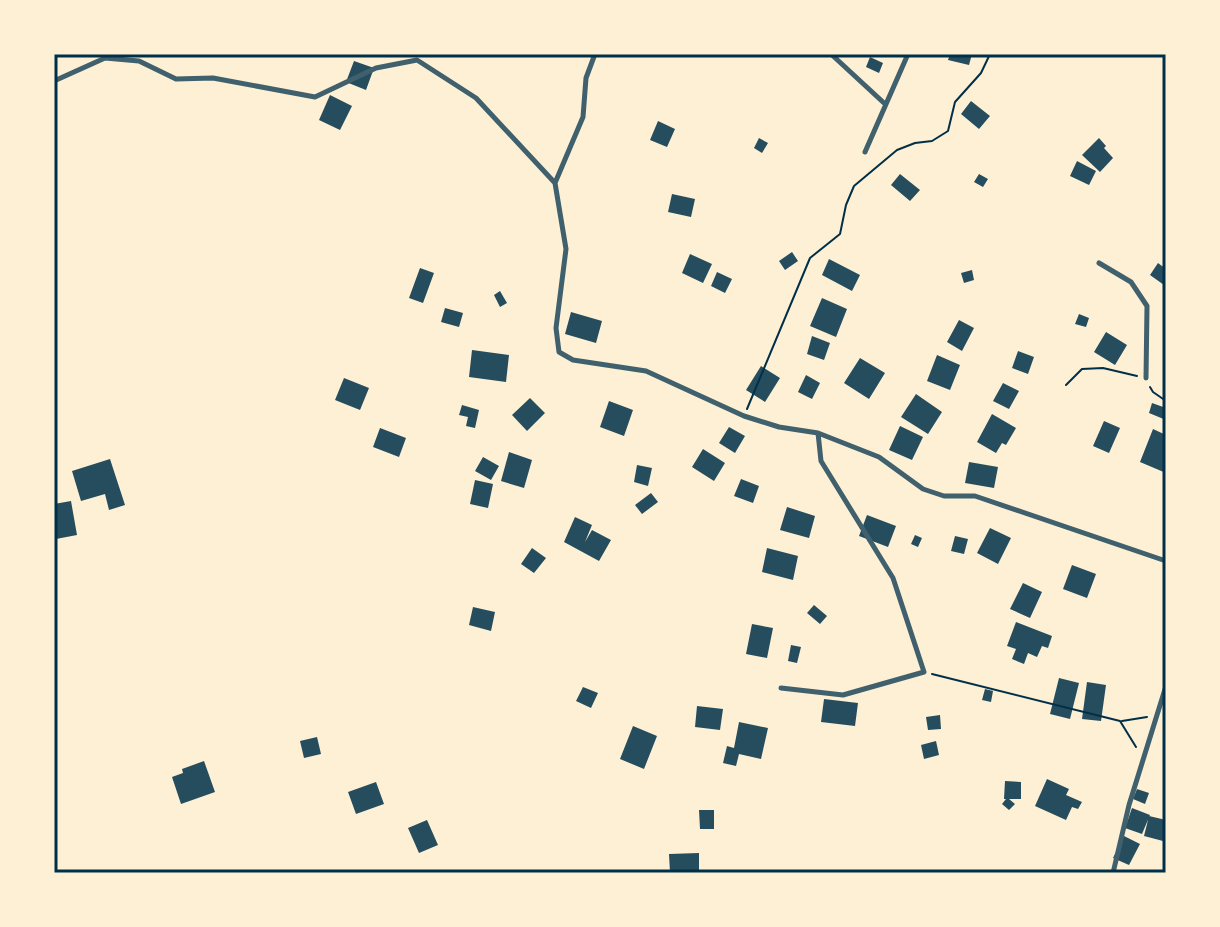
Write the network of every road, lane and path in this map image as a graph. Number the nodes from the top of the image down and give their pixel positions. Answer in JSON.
{"nodes":[{"id":1,"x":595,"y":54,"type":"edge"},
{"id":2,"x":831,"y":54,"type":"edge"},
{"id":3,"x":908,"y":54,"type":"edge"},
{"id":4,"x":990,"y":54,"type":"edge"},
{"id":5,"x":105,"y":56,"type":"edge"},
{"id":6,"x":54,"y":81,"type":"edge"},
{"id":7,"x":884,"y":103,"type":"junction"},
{"id":8,"x":865,"y":152,"type":"dead end"},
{"id":9,"x":555,"y":183,"type":"junction"},
{"id":10,"x":1099,"y":263,"type":"dead end"},
{"id":11,"x":1146,"y":378,"type":"junction"},
{"id":12,"x":1066,"y":385,"type":"dead end"},
{"id":13,"x":1166,"y":401,"type":"edge"},
{"id":14,"x":744,"y":416,"type":"junction"},
{"id":15,"x":818,"y":433,"type":"junction"},
{"id":16,"x":1166,"y":561,"type":"edge"},
{"id":17,"x":924,"y":672,"type":"junction"},
{"id":18,"x":1166,"y":686,"type":"edge"},
{"id":19,"x":781,"y":688,"type":"dead end"},
{"id":20,"x":1156,"y":716,"type":"junction"},
{"id":21,"x":1120,"y":721,"type":"junction"},
{"id":22,"x":1142,"y":759,"type":"junction"},
{"id":23,"x":1113,"y":873,"type":"edge"}],
"edges":[{"from":1,"to":9,"type":"street"},
{"from":2,"to":7,"type":"street"},
{"from":3,"to":7,"type":"street"},
{"from":4,"to":14,"type":"path"},
{"from":5,"to":6,"type":"street"},
{"from":5,"to":9,"type":"street"},
{"from":7,"to":8,"type":"street"},
{"from":9,"to":14,"type":"street"},
{"from":10,"to":11,"type":"street"},
{"from":11,"to":12,"type":"path"},
{"from":11,"to":13,"type":"path"},
{"from":14,"to":15,"type":"street"},
{"from":15,"to":16,"type":"street"},
{"from":15,"to":17,"type":"street"},
{"from":17,"to":19,"type":"street"},
{"from":17,"to":21,"type":"path"},
{"from":18,"to":20,"type":"street"},
{"from":20,"to":21,"type":"path"},
{"from":20,"to":22,"type":"street"},
{"from":21,"to":22,"type":"path"},
{"from":22,"to":23,"type":"street"}]}
